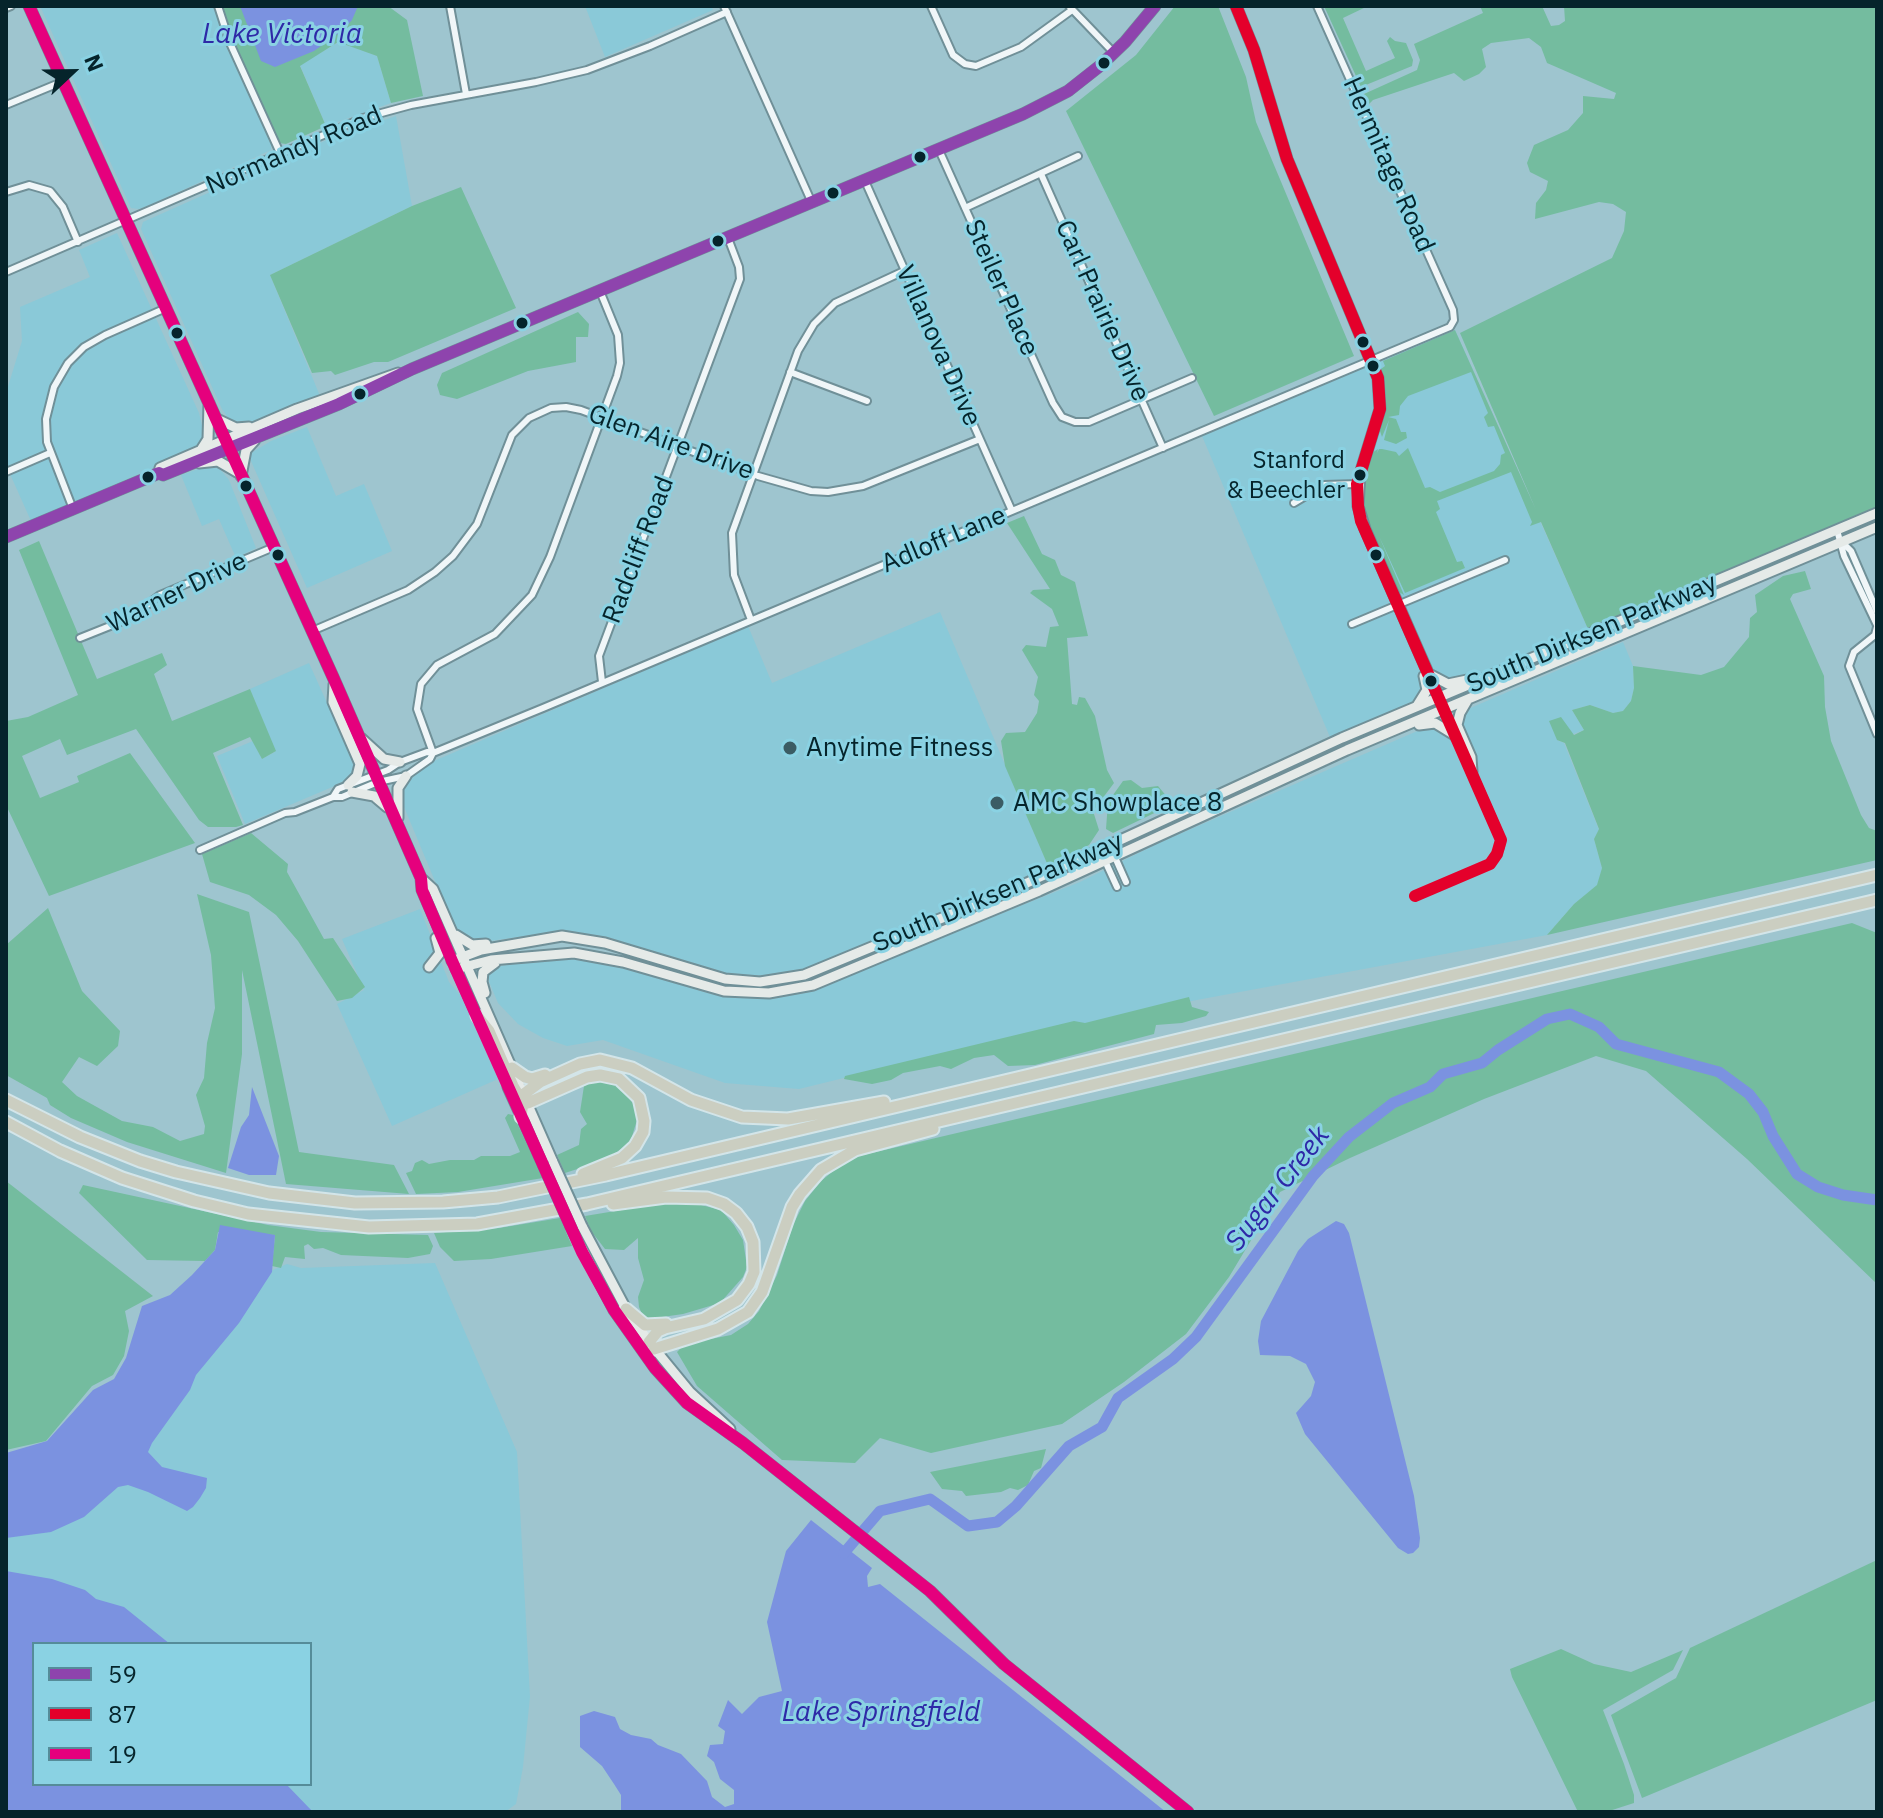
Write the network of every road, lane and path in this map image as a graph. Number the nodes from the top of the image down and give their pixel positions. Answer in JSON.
{"nodes":[{"id":1,"x":29,"y":6,"type":"edge"},
{"id":2,"x":218,"y":6,"type":"edge"},
{"id":3,"x":450,"y":6,"type":"edge"},
{"id":4,"x":931,"y":6,"type":"edge"},
{"id":5,"x":1155,"y":6,"type":"edge"},
{"id":6,"x":1236,"y":6,"type":"edge"},
{"id":7,"x":1317,"y":6,"type":"edge"},
{"id":8,"x":1070,"y":8,"type":"edge"},
{"id":9,"x":726,"y":9,"type":"edge"},
{"id":10,"x":1114,"y":53,"type":"junction"},
{"id":11,"x":64,"y":81,"type":"junction"},
{"id":12,"x":466,"y":94,"type":"junction"},
{"id":13,"x":6,"y":105,"type":"edge"},
{"id":14,"x":939,"y":150,"type":"junction"},
{"id":15,"x":280,"y":153,"type":"junction"},
{"id":16,"x":1078,"y":156,"type":"dead end"},
{"id":17,"x":1041,"y":174,"type":"junction"},
{"id":18,"x":865,"y":181,"type":"junction"},
{"id":19,"x":6,"y":192,"type":"edge"},
{"id":20,"x":812,"y":203,"type":"junction"},
{"id":21,"x":965,"y":208,"type":"junction"},
{"id":22,"x":127,"y":222,"type":"junction"},
{"id":23,"x":728,"y":238,"type":"junction"},
{"id":24,"x":78,"y":242,"type":"junction"},
{"id":25,"x":904,"y":271,"type":"junction"},
{"id":26,"x":6,"y":272,"type":"edge"},
{"id":27,"x":600,"y":291,"type":"junction"},
{"id":28,"x":166,"y":308,"type":"junction"},
{"id":29,"x":1453,"y":324,"type":"joint"},
{"id":30,"x":1372,"y":360,"type":"junction"},
{"id":31,"x":412,"y":369,"type":"junction"},
{"id":32,"x":790,"y":372,"type":"junction"},
{"id":33,"x":1192,"y":378,"type":"dead end"},
{"id":34,"x":1142,"y":400,"type":"junction"},
{"id":35,"x":867,"y":401,"type":"dead end"},
{"id":36,"x":209,"y":403,"type":"junction"},
{"id":37,"x":297,"y":409,"type":"junction"},
{"id":38,"x":215,"y":418,"type":"junction"},
{"id":39,"x":602,"y":418,"type":"junction"},
{"id":40,"x":1069,"y":421,"type":"junction"},
{"id":41,"x":1066,"y":430,"type":"dead end"},
{"id":42,"x":259,"y":437,"type":"junction"},
{"id":43,"x":980,"y":439,"type":"junction"},
{"id":44,"x":227,"y":444,"type":"junction"},
{"id":45,"x":678,"y":446,"type":"junction"},
{"id":46,"x":1163,"y":448,"type":"junction"},
{"id":47,"x":199,"y":452,"type":"junction"},
{"id":48,"x":50,"y":453,"type":"junction"},
{"id":49,"x":188,"y":464,"type":"junction"},
{"id":50,"x":6,"y":472,"type":"edge"},
{"id":51,"x":159,"y":473,"type":"junction"},
{"id":52,"x":752,"y":474,"type":"junction"},
{"id":53,"x":241,"y":476,"type":"junction"},
{"id":54,"x":1357,"y":484,"type":"junction"},
{"id":55,"x":1294,"y":503,"type":"dead end"},
{"id":56,"x":73,"y":509,"type":"junction"},
{"id":57,"x":1012,"y":511,"type":"junction"},
{"id":58,"x":1877,"y":513,"type":"edge"},
{"id":59,"x":1877,"y":527,"type":"edge"},
{"id":60,"x":1837,"y":530,"type":"junction"},
{"id":61,"x":6,"y":537,"type":"edge"},
{"id":62,"x":1842,"y":542,"type":"junction"},
{"id":63,"x":274,"y":547,"type":"junction"},
{"id":64,"x":1505,"y":560,"type":"dead end"},
{"id":65,"x":1750,"y":567,"type":"junction"},
{"id":66,"x":1755,"y":578,"type":"junction"},
{"id":67,"x":1398,"y":604,"type":"junction"},
{"id":68,"x":1877,"y":611,"type":"edge"},
{"id":69,"x":751,"y":620,"type":"junction"},
{"id":70,"x":1352,"y":624,"type":"dead end"},
{"id":71,"x":1877,"y":626,"type":"edge"},
{"id":72,"x":312,"y":631,"type":"junction"},
{"id":73,"x":80,"y":638,"type":"dead end"},
{"id":74,"x":1570,"y":643,"type":"junction"},
{"id":75,"x":1417,"y":646,"type":"junction"},
{"id":76,"x":1575,"y":654,"type":"junction"},
{"id":77,"x":1512,"y":667,"type":"junction"},
{"id":78,"x":1429,"y":674,"type":"junction"},
{"id":79,"x":335,"y":681,"type":"junction"},
{"id":80,"x":602,"y":682,"type":"junction"},
{"id":81,"x":1439,"y":698,"type":"junction"},
{"id":82,"x":1470,"y":699,"type":"junction"},
{"id":83,"x":1415,"y":708,"type":"junction"},
{"id":84,"x":1444,"y":709,"type":"junction"},
{"id":85,"x":355,"y":731,"type":"junction"},
{"id":86,"x":1877,"y":734,"type":"edge"},
{"id":87,"x":1456,"y":736,"type":"junction"},
{"id":88,"x":1378,"y":737,"type":"junction"},
{"id":89,"x":433,"y":753,"type":"junction"},
{"id":90,"x":400,"y":762,"type":"junction"},
{"id":91,"x":1472,"y":772,"type":"junction"},
{"id":92,"x":406,"y":776,"type":"junction"},
{"id":93,"x":376,"y":778,"type":"junction"},
{"id":94,"x":350,"y":788,"type":"junction"},
{"id":95,"x":391,"y":810,"type":"junction"},
{"id":96,"x":398,"y":826,"type":"junction"},
{"id":97,"x":1105,"y":848,"type":"junction"},
{"id":98,"x":200,"y":850,"type":"dead end"},
{"id":99,"x":1110,"y":860,"type":"junction"},
{"id":100,"x":1877,"y":875,"type":"edge"},
{"id":101,"x":421,"y":878,"type":"junction"},
{"id":102,"x":1126,"y":882,"type":"dead end"},
{"id":103,"x":1117,"y":887,"type":"dead end"},
{"id":104,"x":422,"y":890,"type":"junction"},
{"id":105,"x":1415,"y":896,"type":"dead end"},
{"id":106,"x":1877,"y":900,"type":"edge"},
{"id":107,"x":451,"y":930,"type":"junction"},
{"id":108,"x":548,"y":937,"type":"junction"},
{"id":109,"x":465,"y":961,"type":"junction"},
{"id":110,"x":500,"y":961,"type":"junction"},
{"id":111,"x":704,"y":964,"type":"dead end"},
{"id":112,"x":454,"y":965,"type":"junction"},
{"id":113,"x":429,"y":967,"type":"dead end"},
{"id":114,"x":684,"y":967,"type":"junction"},
{"id":115,"x":477,"y":1016,"type":"junction"},
{"id":116,"x":502,"y":1045,"type":"junction"},
{"id":117,"x":512,"y":1068,"type":"junction"},
{"id":118,"x":632,"y":1068,"type":"junction"},
{"id":119,"x":975,"y":1088,"type":"junction"},
{"id":120,"x":525,"y":1099,"type":"junction"},
{"id":121,"x":6,"y":1100,"type":"edge"},
{"id":122,"x":1022,"y":1101,"type":"junction"},
{"id":123,"x":521,"y":1117,"type":"junction"},
{"id":124,"x":6,"y":1122,"type":"edge"},
{"id":125,"x":548,"y":1163,"type":"junction"},
{"id":126,"x":463,"y":1201,"type":"junction"},
{"id":127,"x":506,"y":1219,"type":"junction"},
{"id":128,"x":576,"y":1227,"type":"junction"},
{"id":129,"x":626,"y":1309,"type":"junction"},
{"id":130,"x":714,"y":1314,"type":"junction"},
{"id":131,"x":648,"y":1347,"type":"junction"},
{"id":132,"x":1188,"y":1812,"type":"edge"}],
"edges":[{"from":1,"to":11,"type":"main road"},
{"from":2,"to":15,"type":"street"},
{"from":3,"to":12,"type":"street"},
{"from":4,"to":8,"type":"street"},
{"from":5,"to":10,"type":"main road"},
{"from":6,"to":30,"type":"main road"},
{"from":7,"to":29,"type":"street","name":"Hermitage Road"},
{"from":8,"to":10,"type":"street"},
{"from":9,"to":12,"type":"street","name":"Normandy Road"},
{"from":9,"to":20,"type":"street"},
{"from":10,"to":14,"type":"main road"},
{"from":11,"to":13,"type":"street"},
{"from":11,"to":22,"type":"main road"},
{"from":12,"to":15,"type":"street","name":"Normandy Road"},
{"from":14,"to":18,"type":"main road"},
{"from":14,"to":21,"type":"street","name":"Steiler Place"},
{"from":15,"to":22,"type":"street","name":"Normandy Road"},
{"from":16,"to":17,"type":"street"},
{"from":17,"to":21,"type":"street"},
{"from":17,"to":34,"type":"street","name":"Carl Prairie Drive"},
{"from":18,"to":20,"type":"main road"},
{"from":18,"to":25,"type":"street","name":"Villanova Drive"},
{"from":19,"to":24,"type":"street"},
{"from":20,"to":23,"type":"main road"},
{"from":21,"to":40,"type":"street","name":"Steiler Place"},
{"from":22,"to":24,"type":"street","name":"Normandy Road"},
{"from":22,"to":28,"type":"main road"},
{"from":23,"to":27,"type":"main road"},
{"from":23,"to":45,"type":"street","name":"Radcliff Road"},
{"from":24,"to":26,"type":"street","name":"Normandy Road"},
{"from":25,"to":32,"type":"street"},
{"from":25,"to":43,"type":"street","name":"Villanova Drive"},
{"from":27,"to":31,"type":"main road"},
{"from":27,"to":39,"type":"street"},
{"from":28,"to":36,"type":"main road"},
{"from":28,"to":48,"type":"street"},
{"from":29,"to":30,"type":"street","name":"Adloff Lane"},
{"from":30,"to":46,"type":"street","name":"Adloff Lane"},
{"from":30,"to":54,"type":"main road"},
{"from":31,"to":37,"type":"main road"},
{"from":31,"to":42,"type":"main road"},
{"from":32,"to":35,"type":"street"},
{"from":32,"to":52,"type":"street"},
{"from":33,"to":34,"type":"street"},
{"from":34,"to":40,"type":"street"},
{"from":34,"to":46,"type":"street","name":"Carl Prairie Drive"},
{"from":36,"to":38,"type":"main road"},
{"from":36,"to":47,"type":"main road"},
{"from":37,"to":38,"type":"main road"},
{"from":37,"to":44,"type":"main road"},
{"from":38,"to":44,"type":"main road"},
{"from":39,"to":45,"type":"street","name":"Glen Aire Drive"},
{"from":39,"to":72,"type":"street","name":"Glen Aire Drive"},
{"from":39,"to":89,"type":"street"},
{"from":40,"to":41,"type":"street"},
{"from":42,"to":44,"type":"main road"},
{"from":42,"to":53,"type":"main road"},
{"from":43,"to":52,"type":"street","name":"Glen Aire Drive"},
{"from":43,"to":57,"type":"street","name":"Villanova Drive"},
{"from":44,"to":47,"type":"main road"},
{"from":44,"to":49,"type":"main road"},
{"from":44,"to":53,"type":"main road"},
{"from":45,"to":52,"type":"street","name":"Glen Aire Drive"},
{"from":45,"to":80,"type":"street","name":"Radcliff Road"},
{"from":46,"to":57,"type":"street","name":"Adloff Lane"},
{"from":47,"to":51,"type":"main road"},
{"from":48,"to":50,"type":"street"},
{"from":48,"to":56,"type":"street"},
{"from":49,"to":51,"type":"main road"},
{"from":49,"to":53,"type":"main road"},
{"from":51,"to":56,"type":"main road"},
{"from":52,"to":69,"type":"street"},
{"from":53,"to":63,"type":"main road"},
{"from":54,"to":55,"type":"street"},
{"from":54,"to":67,"type":"main road"},
{"from":56,"to":61,"type":"main road"},
{"from":57,"to":69,"type":"street","name":"Adloff Lane"},
{"from":58,"to":60,"type":"main road","name":"South Dirksen Parkway"},
{"from":59,"to":62,"type":"main road","name":"South Dirksen Parkway"},
{"from":60,"to":62,"type":"street"},
{"from":60,"to":65,"type":"main road","name":"South Dirksen Parkway"},
{"from":62,"to":66,"type":"main road","name":"South Dirksen Parkway"},
{"from":62,"to":68,"type":"street"},
{"from":62,"to":71,"type":"street"},
{"from":63,"to":72,"type":"main road"},
{"from":63,"to":73,"type":"street","name":"Warner Drive"},
{"from":64,"to":67,"type":"street"},
{"from":65,"to":66,"type":"street"},
{"from":65,"to":74,"type":"main road","name":"South Dirksen Parkway"},
{"from":66,"to":76,"type":"main road","name":"South Dirksen Parkway"},
{"from":67,"to":70,"type":"street"},
{"from":67,"to":75,"type":"main road"},
{"from":69,"to":80,"type":"street","name":"Adloff Lane"},
{"from":71,"to":86,"type":"street"},
{"from":72,"to":79,"type":"main road"},
{"from":74,"to":76,"type":"street"},
{"from":74,"to":77,"type":"main road","name":"South Dirksen Parkway"},
{"from":75,"to":78,"type":"main road"},
{"from":75,"to":83,"type":"main road"},
{"from":76,"to":82,"type":"main road","name":"South Dirksen Parkway"},
{"from":77,"to":78,"type":"main road"},
{"from":77,"to":81,"type":"main road","name":"South Dirksen Parkway"},
{"from":78,"to":81,"type":"main road"},
{"from":79,"to":85,"type":"main road"},
{"from":79,"to":94,"type":"main road"},
{"from":80,"to":89,"type":"street","name":"Adloff Lane"},
{"from":81,"to":83,"type":"main road","name":"South Dirksen Parkway"},
{"from":81,"to":84,"type":"street"},
{"from":82,"to":84,"type":"main road","name":"South Dirksen Parkway"},
{"from":82,"to":91,"type":"main road"},
{"from":83,"to":97,"type":"main road","name":"South Dirksen Parkway"},
{"from":84,"to":87,"type":"street"},
{"from":84,"to":88,"type":"main road","name":"South Dirksen Parkway"},
{"from":85,"to":90,"type":"main road"},
{"from":85,"to":93,"type":"main road"},
{"from":87,"to":88,"type":"main road"},
{"from":87,"to":91,"type":"street"},
{"from":88,"to":99,"type":"main road","name":"South Dirksen Parkway"},
{"from":89,"to":90,"type":"street","name":"Adloff Lane"},
{"from":89,"to":92,"type":"street","name":"Adloff Lane"},
{"from":90,"to":93,"type":"street","name":"Adloff Lane"},
{"from":91,"to":105,"type":"street"},
{"from":92,"to":93,"type":"street","name":"Adloff Lane"},
{"from":92,"to":96,"type":"main road"},
{"from":93,"to":94,"type":"street","name":"Adloff Lane"},
{"from":93,"to":95,"type":"main road"},
{"from":94,"to":95,"type":"main road"},
{"from":94,"to":98,"type":"street","name":"Adloff Lane"},
{"from":95,"to":96,"type":"main road"},
{"from":96,"to":101,"type":"main road"},
{"from":97,"to":99,"type":"street"},
{"from":97,"to":114,"type":"main road","name":"South Dirksen Parkway"},
{"from":99,"to":102,"type":"street"},
{"from":99,"to":103,"type":"street"},
{"from":99,"to":110,"type":"main road","name":"South Dirksen Parkway"},
{"from":100,"to":119,"type":"highway"},
{"from":101,"to":104,"type":"main road"},
{"from":101,"to":107,"type":"main road"},
{"from":104,"to":112,"type":"main road"},
{"from":104,"to":113,"type":"main road"},
{"from":106,"to":122,"type":"highway"},
{"from":107,"to":108,"type":"main road"},
{"from":107,"to":109,"type":"main road"},
{"from":108,"to":109,"type":"main road","name":"South Dirksen Parkway"},
{"from":108,"to":114,"type":"main road","name":"South Dirksen Parkway"},
{"from":109,"to":110,"type":"main road","name":"South Dirksen Parkway"},
{"from":109,"to":112,"type":"main road","name":"South Dirksen Parkway"},
{"from":109,"to":116,"type":"main road"},
{"from":110,"to":116,"type":"main road"},
{"from":111,"to":114,"type":"main road"},
{"from":112,"to":115,"type":"main road"},
{"from":115,"to":120,"type":"highway"},
{"from":115,"to":123,"type":"main road"},
{"from":116,"to":117,"type":"main road"},
{"from":117,"to":118,"type":"highway"},
{"from":117,"to":120,"type":"main road"},
{"from":118,"to":119,"type":"highway"},
{"from":118,"to":120,"type":"highway"},
{"from":119,"to":126,"type":"highway"},
{"from":120,"to":123,"type":"highway"},
{"from":120,"to":125,"type":"main road"},
{"from":120,"to":126,"type":"highway"},
{"from":121,"to":126,"type":"highway"},
{"from":122,"to":127,"type":"highway"},
{"from":122,"to":131,"type":"highway"},
{"from":123,"to":125,"type":"main road"},
{"from":124,"to":127,"type":"highway"},
{"from":125,"to":128,"type":"main road","bridge":true},
{"from":127,"to":130,"type":"highway"},
{"from":128,"to":129,"type":"main road"},
{"from":128,"to":131,"type":"main road"},
{"from":129,"to":130,"type":"highway"},
{"from":129,"to":131,"type":"main road"},
{"from":130,"to":131,"type":"highway"},
{"from":131,"to":132,"type":"main road"}]}
